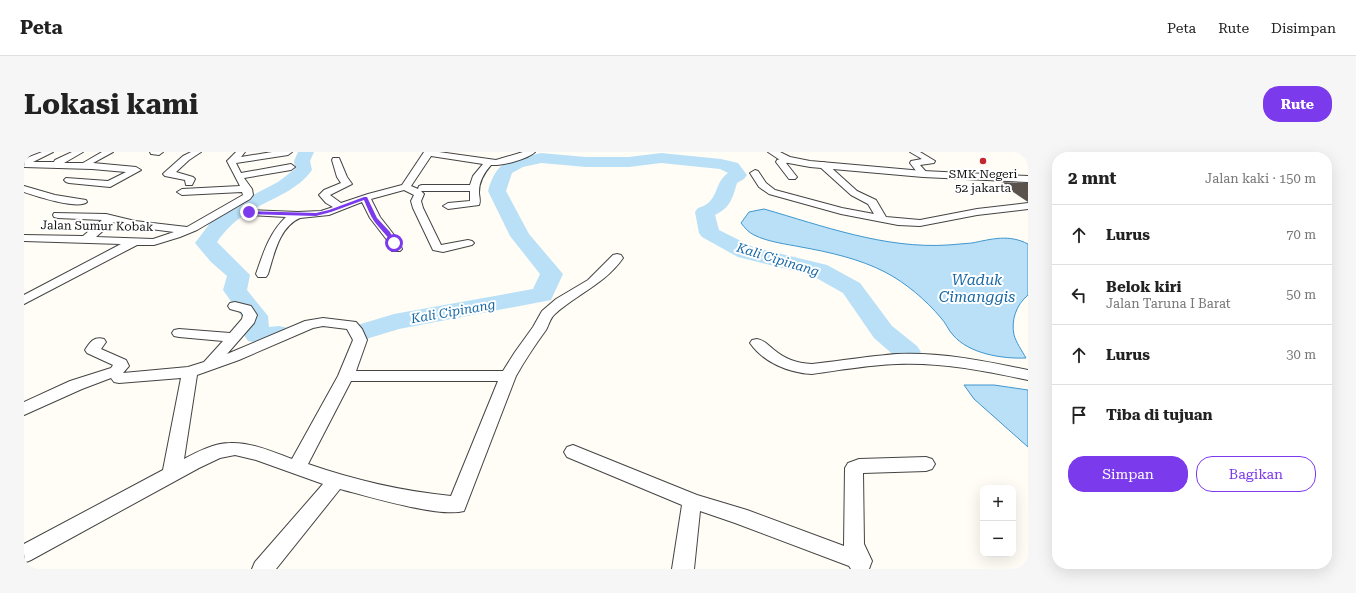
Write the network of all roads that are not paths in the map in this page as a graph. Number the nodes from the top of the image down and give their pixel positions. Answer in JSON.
{"nodes":[{"id":1,"x":49,"y":152,"type":"edge"},
{"id":2,"x":79,"y":152,"type":"edge"},
{"id":3,"x":109,"y":152,"type":"edge"},
{"id":4,"x":154,"y":152,"type":"edge"},
{"id":5,"x":159,"y":152,"type":"edge"},
{"id":6,"x":197,"y":152,"type":"edge"},
{"id":7,"x":241,"y":152,"type":"edge"},
{"id":8,"x":288,"y":152,"type":"edge"},
{"id":9,"x":429,"y":152,"type":"edge"},
{"id":10,"x":531,"y":152,"type":"edge"},
{"id":11,"x":773,"y":152,"type":"edge"},
{"id":12,"x":914,"y":152,"type":"edge"},
{"id":13,"x":336,"y":160,"type":"dead end"},
{"id":14,"x":787,"y":160,"type":"junction"},
{"id":15,"x":231,"y":161,"type":"junction"},
{"id":16,"x":58,"y":162,"type":"dead end"},
{"id":17,"x":489,"y":162,"type":"junction"},
{"id":18,"x":24,"y":163,"type":"edge"},
{"id":19,"x":87,"y":163,"type":"dead end"},
{"id":20,"x":823,"y":165,"type":"junction"},
{"id":21,"x":291,"y":167,"type":"dead end"},
{"id":22,"x":755,"y":173,"type":"dead end"},
{"id":23,"x":922,"y":174,"type":"junction"},
{"id":24,"x":240,"y":176,"type":"junction"},
{"id":25,"x":792,"y":177,"type":"dead end"},
{"id":26,"x":1028,"y":179,"type":"edge"},
{"id":27,"x":69,"y":180,"type":"dead end"},
{"id":28,"x":189,"y":183,"type":"dead end"},
{"id":29,"x":405,"y":187,"type":"junction"},
{"id":30,"x":24,"y":188,"type":"edge"},
{"id":31,"x":422,"y":188,"type":"dead end"},
{"id":32,"x":473,"y":188,"type":"junction"},
{"id":33,"x":247,"y":189,"type":"junction"},
{"id":34,"x":35,"y":191,"type":"junction"},
{"id":35,"x":182,"y":192,"type":"dead end"},
{"id":36,"x":24,"y":193,"type":"edge"},
{"id":37,"x":365,"y":198,"type":"junction"},
{"id":38,"x":82,"y":202,"type":"dead end"},
{"id":39,"x":448,"y":206,"type":"dead end"},
{"id":40,"x":1028,"y":206,"type":"edge"},
{"id":41,"x":340,"y":207,"type":"junction"},
{"id":42,"x":249,"y":212,"type":"dead end"},
{"id":43,"x":58,"y":215,"type":"dead end"},
{"id":44,"x":296,"y":215,"type":"junction"},
{"id":45,"x":111,"y":218,"type":"junction"},
{"id":46,"x":883,"y":220,"type":"junction"},
{"id":47,"x":188,"y":230,"type":"junction"},
{"id":48,"x":24,"y":238,"type":"edge"},
{"id":49,"x":85,"y":241,"type":"junction"},
{"id":50,"x":135,"y":242,"type":"junction"},
{"id":51,"x":468,"y":243,"type":"dead end"},
{"id":52,"x":396,"y":249,"type":"dead end"},
{"id":53,"x":617,"y":258,"type":"dead end"},
{"id":54,"x":262,"y":274,"type":"dead end"},
{"id":55,"x":24,"y":300,"type":"edge"},
{"id":56,"x":235,"y":306,"type":"dead end"},
{"id":57,"x":178,"y":334,"type":"dead end"},
{"id":58,"x":233,"y":337,"type":"junction"},
{"id":59,"x":99,"y":342,"type":"dead end"},
{"id":60,"x":757,"y":343,"type":"dead end"},
{"id":61,"x":209,"y":366,"type":"junction"},
{"id":62,"x":190,"y":372,"type":"junction"},
{"id":63,"x":1028,"y":375,"type":"edge"},
{"id":64,"x":346,"y":376,"type":"junction"},
{"id":65,"x":508,"y":376,"type":"junction"},
{"id":66,"x":119,"y":378,"type":"dead end"},
{"id":67,"x":24,"y":409,"type":"edge"},
{"id":68,"x":573,"y":452,"type":"dead end"},
{"id":69,"x":926,"y":464,"type":"dead end"},
{"id":70,"x":297,"y":467,"type":"junction"},
{"id":71,"x":170,"y":475,"type":"junction"},
{"id":72,"x":336,"y":481,"type":"junction"},
{"id":73,"x":692,"y":501,"type":"junction"},
{"id":74,"x":24,"y":554,"type":"edge"},
{"id":75,"x":860,"y":565,"type":"edge"},
{"id":76,"x":263,"y":569,"type":"edge"},
{"id":77,"x":683,"y":569,"type":"edge"}],
"edges":[{"from":1,"to":18,"type":"street"},
{"from":2,"to":16,"type":"street"},
{"from":3,"to":19,"type":"street"},
{"from":4,"to":5,"type":"street"},
{"from":6,"to":28,"type":"street"},
{"from":7,"to":15,"type":"street"},
{"from":8,"to":15,"type":"street"},
{"from":9,"to":17,"type":"street"},
{"from":9,"to":29,"type":"street"},
{"from":10,"to":17,"type":"street"},
{"from":11,"to":14,"type":"street"},
{"from":12,"to":23,"type":"street"},
{"from":13,"to":41,"type":"street"},
{"from":14,"to":20,"type":"street"},
{"from":14,"to":25,"type":"street"},
{"from":15,"to":24,"type":"street"},
{"from":17,"to":32,"type":"street"},
{"from":18,"to":27,"type":"street"},
{"from":20,"to":23,"type":"street"},
{"from":20,"to":46,"type":"street"},
{"from":21,"to":24,"type":"street"},
{"from":22,"to":46,"type":"street"},
{"from":23,"to":26,"type":"street"},
{"from":24,"to":33,"type":"street"},
{"from":29,"to":37,"type":"street"},
{"from":29,"to":51,"type":"street"},
{"from":30,"to":34,"type":"street"},
{"from":31,"to":32,"type":"street"},
{"from":32,"to":39,"type":"street"},
{"from":33,"to":35,"type":"street"},
{"from":33,"to":47,"type":"street","name":"Jalan Sumur Kobak"},
{"from":34,"to":36,"type":"street"},
{"from":34,"to":38,"type":"street"},
{"from":37,"to":41,"type":"street"},
{"from":37,"to":52,"type":"street"},
{"from":40,"to":46,"type":"street"},
{"from":41,"to":44,"type":"street"},
{"from":42,"to":44,"type":"street"},
{"from":43,"to":45,"type":"street"},
{"from":44,"to":54,"type":"street"},
{"from":45,"to":47,"type":"street"},
{"from":45,"to":49,"type":"street"},
{"from":47,"to":50,"type":"street","name":"Jalan Sumur Kobak"},
{"from":48,"to":49,"type":"street","name":"Jalan Sumur Kobak"},
{"from":49,"to":50,"type":"street","name":"Jalan Sumur Kobak"},
{"from":50,"to":55,"type":"street"},
{"from":53,"to":65,"type":"street"},
{"from":56,"to":58,"type":"street"},
{"from":57,"to":58,"type":"street"},
{"from":58,"to":61,"type":"street"},
{"from":59,"to":67,"type":"street"},
{"from":60,"to":63,"type":"street"},
{"from":61,"to":62,"type":"street"},
{"from":61,"to":64,"type":"street"},
{"from":62,"to":66,"type":"street"},
{"from":62,"to":71,"type":"street"},
{"from":64,"to":65,"type":"street"},
{"from":64,"to":70,"type":"street"},
{"from":65,"to":72,"type":"street"},
{"from":68,"to":73,"type":"street"},
{"from":69,"to":75,"type":"street"},
{"from":70,"to":71,"type":"street"},
{"from":70,"to":72,"type":"street"},
{"from":71,"to":74,"type":"street"},
{"from":72,"to":76,"type":"street"},
{"from":73,"to":75,"type":"street"},
{"from":73,"to":77,"type":"street"}]}
